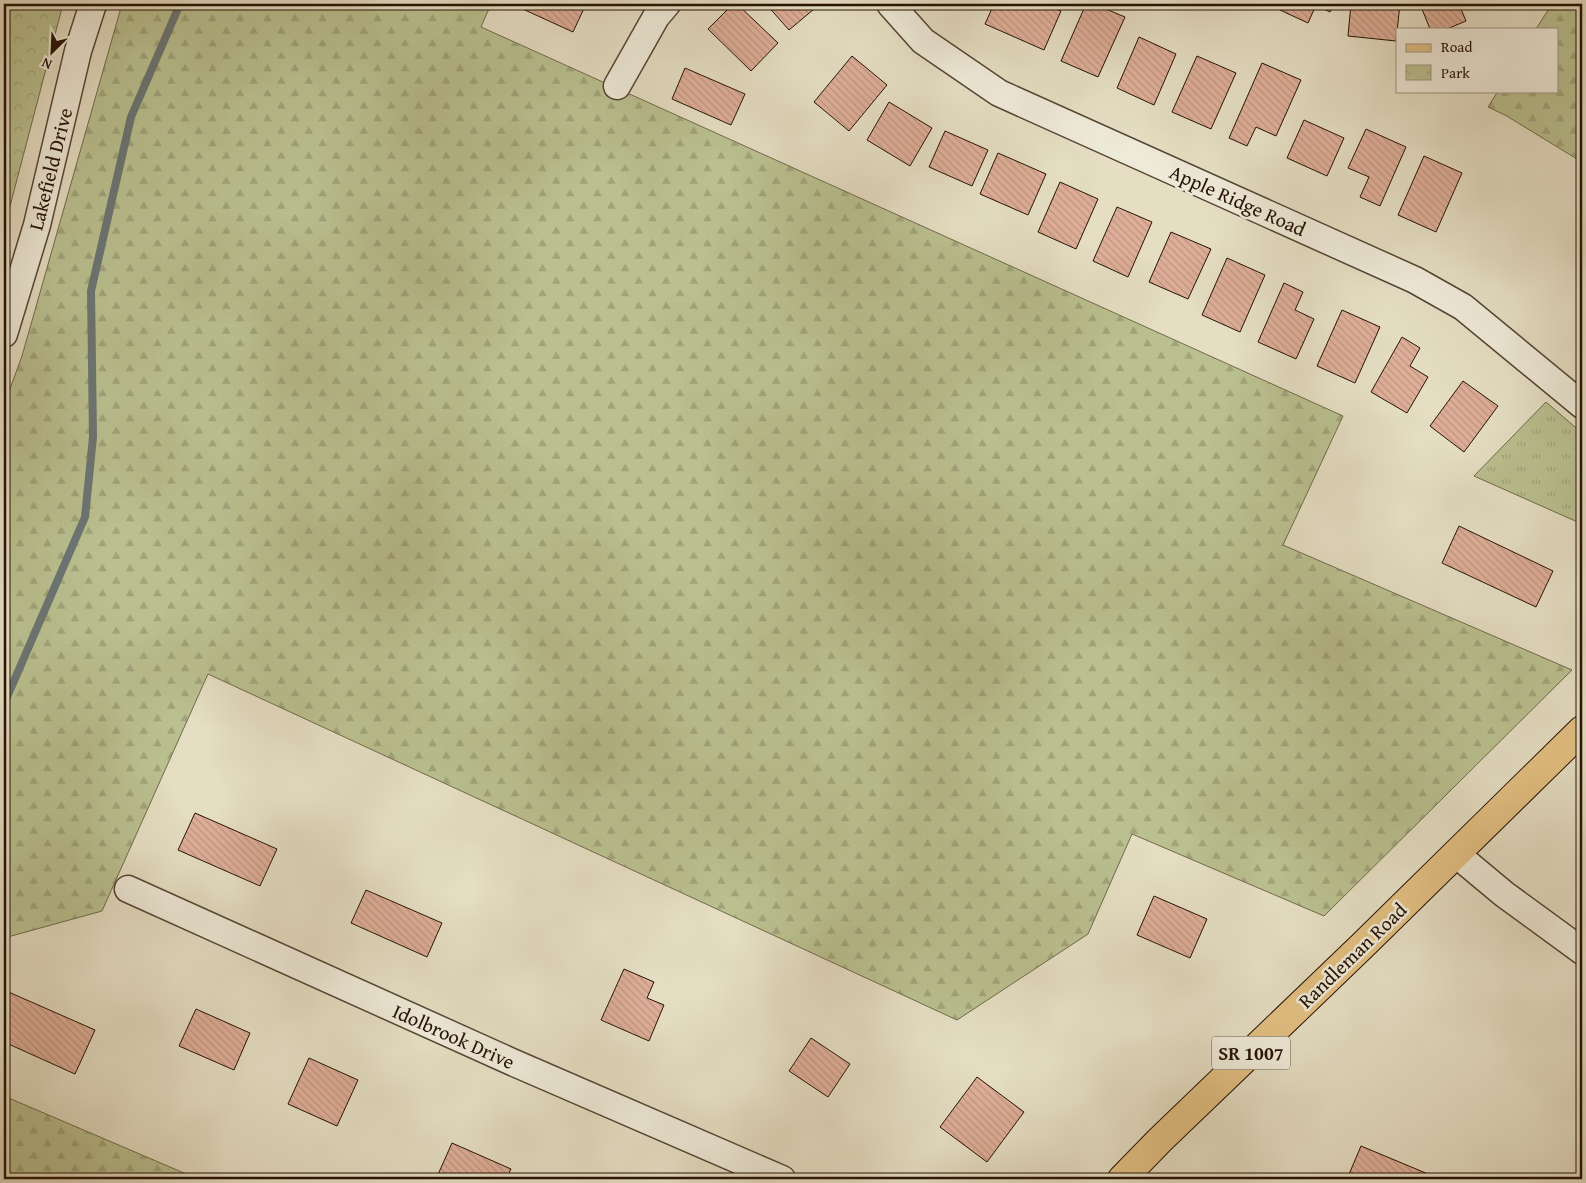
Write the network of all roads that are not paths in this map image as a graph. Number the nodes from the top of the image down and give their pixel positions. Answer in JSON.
{"nodes":[{"id":1,"x":92,"y":4,"type":"edge"},
{"id":2,"x":667,"y":4,"type":"edge"},
{"id":3,"x":890,"y":4,"type":"edge"},
{"id":4,"x":617,"y":86,"type":"dead end"},
{"id":5,"x":4,"y":334,"type":"edge"},
{"id":6,"x":1582,"y":405,"type":"edge"},
{"id":7,"x":1582,"y":730,"type":"edge"},
{"id":8,"x":1456,"y":854,"type":"junction"},
{"id":9,"x":128,"y":889,"type":"dead end"},
{"id":10,"x":1582,"y":951,"type":"edge"},
{"id":11,"x":782,"y":1179,"type":"edge"},
{"id":12,"x":1122,"y":1179,"type":"edge"}],
"edges":[{"from":1,"to":5,"type":"street","name":"Lakefield Drive"},
{"from":2,"to":4,"type":"street"},
{"from":3,"to":6,"type":"street","name":"Apple Ridge Road"},
{"from":7,"to":8,"type":"main road","name":"Randleman Road","number":"SR 1007"},
{"from":8,"to":10,"type":"street"},
{"from":8,"to":12,"type":"main road","name":"Randleman Road","number":"SR 1007"},
{"from":9,"to":11,"type":"street","name":"Idolbrook Drive"}]}
